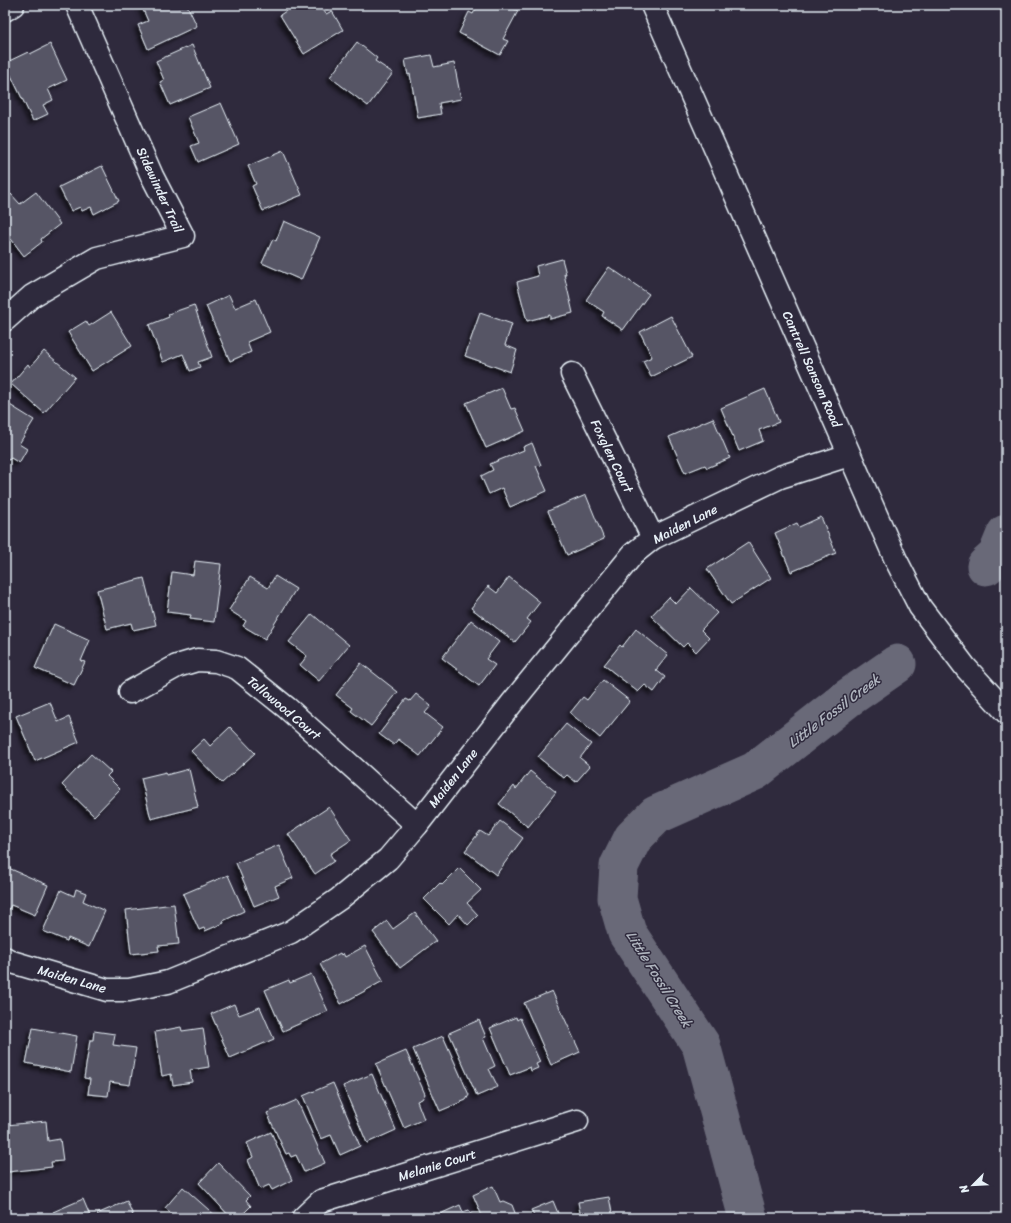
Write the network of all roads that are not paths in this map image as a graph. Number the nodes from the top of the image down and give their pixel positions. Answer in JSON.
{"nodes":[{"id":1,"x":13,"y":5,"type":"edge"},
{"id":2,"x":77,"y":5,"type":"edge"},
{"id":3,"x":652,"y":5,"type":"edge"},
{"id":4,"x":5,"y":10,"type":"edge"},
{"id":5,"x":5,"y":320,"type":"edge"},
{"id":6,"x":572,"y":374,"type":"dead end"},
{"id":7,"x":849,"y":455,"type":"junction"},
{"id":8,"x":653,"y":538,"type":"junction"},
{"id":9,"x":130,"y":692,"type":"dead end"},
{"id":10,"x":1006,"y":712,"type":"edge"},
{"id":11,"x":417,"y":825,"type":"junction"},
{"id":12,"x":7,"y":965,"type":"edge"},
{"id":13,"x":578,"y":1121,"type":"dead end"},
{"id":14,"x":303,"y":1218,"type":"edge"}],
"edges":[{"from":1,"to":4,"type":"street"},
{"from":2,"to":5,"type":"street","name":"Sidewinder Trail"},
{"from":3,"to":7,"type":"street","name":"Cantrell Sansom Road"},
{"from":6,"to":8,"type":"street","name":"Foxglen Court"},
{"from":7,"to":8,"type":"street","name":"Maiden Lane"},
{"from":7,"to":10,"type":"street","name":"Cantrell Sansom Road"},
{"from":8,"to":11,"type":"street","name":"Maiden Lane"},
{"from":9,"to":11,"type":"street","name":"Tallowood Court"},
{"from":11,"to":12,"type":"street","name":"Maiden Lane"},
{"from":13,"to":14,"type":"street","name":"Melanie Court"}]}
